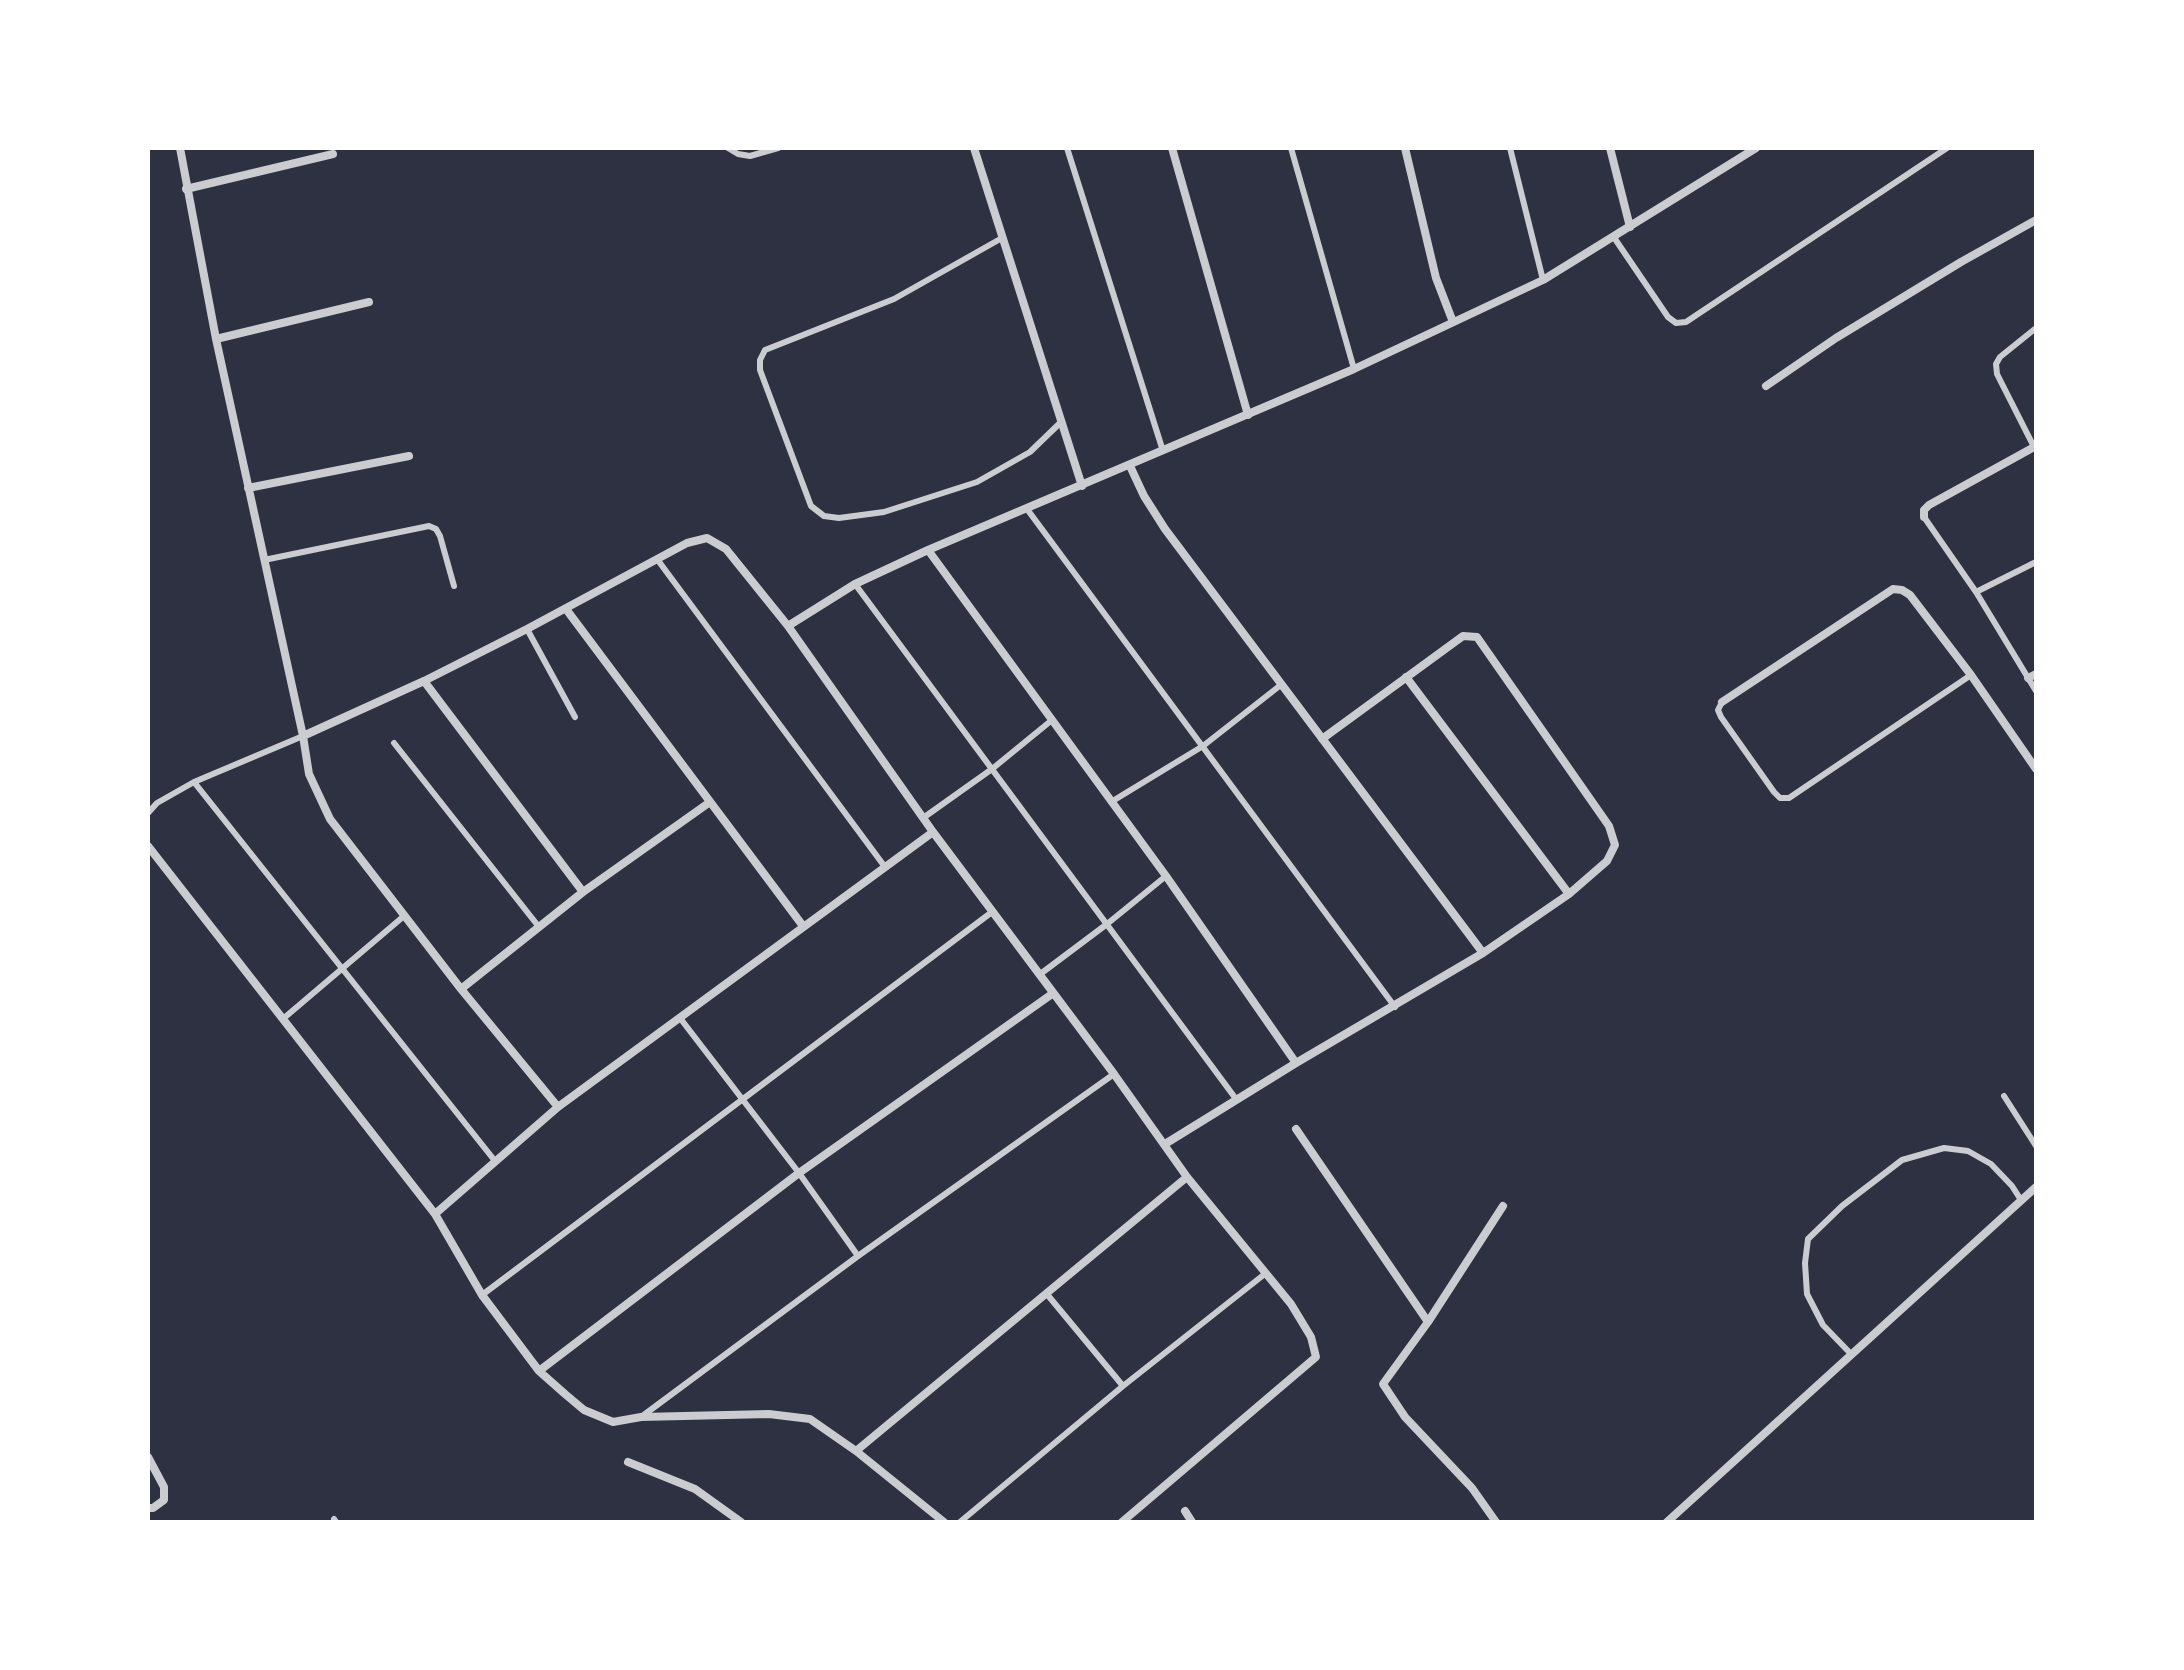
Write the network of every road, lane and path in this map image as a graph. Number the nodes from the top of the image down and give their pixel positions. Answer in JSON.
{"nodes":[{"id":1,"x":180,"y":148,"type":"edge"},
{"id":2,"x":728,"y":148,"type":"edge"},
{"id":3,"x":778,"y":148,"type":"edge"},
{"id":4,"x":974,"y":148,"type":"edge"},
{"id":5,"x":1067,"y":148,"type":"edge"},
{"id":6,"x":1172,"y":148,"type":"edge"},
{"id":7,"x":1291,"y":148,"type":"edge"},
{"id":8,"x":1405,"y":148,"type":"edge"},
{"id":9,"x":1510,"y":148,"type":"edge"},
{"id":10,"x":1610,"y":148,"type":"edge"},
{"id":11,"x":1756,"y":148,"type":"edge"},
{"id":12,"x":1947,"y":148,"type":"edge"},
{"id":13,"x":333,"y":154,"type":"dead end"},
{"id":14,"x":186,"y":189,"type":"junction"},
{"id":15,"x":2036,"y":220,"type":"edge"},
{"id":16,"x":1630,"y":227,"type":"junction"},
{"id":17,"x":1613,"y":236,"type":"junction"},
{"id":18,"x":1002,"y":238,"type":"junction"},
{"id":19,"x":1543,"y":280,"type":"junction"},
{"id":20,"x":369,"y":302,"type":"dead end"},
{"id":21,"x":1453,"y":322,"type":"junction"},
{"id":22,"x":2036,"y":328,"type":"edge"},
{"id":23,"x":216,"y":339,"type":"junction"},
{"id":24,"x":1354,"y":369,"type":"junction"},
{"id":25,"x":1766,"y":386,"type":"dead end"},
{"id":26,"x":1248,"y":415,"type":"junction"},
{"id":27,"x":1060,"y":423,"type":"junction"},
{"id":28,"x":2035,"y":447,"type":"edge"},
{"id":29,"x":1163,"y":451,"type":"junction"},
{"id":30,"x":409,"y":456,"type":"dead end"},
{"id":31,"x":1130,"y":466,"type":"junction"},
{"id":32,"x":1082,"y":486,"type":"junction"},
{"id":33,"x":248,"y":488,"type":"junction"},
{"id":34,"x":1027,"y":509,"type":"junction"},
{"id":35,"x":1924,"y":517,"type":"joint"},
{"id":36,"x":928,"y":550,"type":"junction"},
{"id":37,"x":657,"y":559,"type":"junction"},
{"id":38,"x":264,"y":560,"type":"junction"},
{"id":39,"x":2036,"y":562,"type":"edge"},
{"id":40,"x":855,"y":584,"type":"junction"},
{"id":41,"x":454,"y":586,"type":"dead end"},
{"id":42,"x":1976,"y":592,"type":"junction"},
{"id":43,"x":566,"y":609,"type":"junction"},
{"id":44,"x":788,"y":626,"type":"junction"},
{"id":45,"x":527,"y":629,"type":"junction"},
{"id":46,"x":1971,"y":675,"type":"junction"},
{"id":47,"x":2032,"y":676,"type":"edge"},
{"id":48,"x":1406,"y":677,"type":"junction"},
{"id":49,"x":424,"y":681,"type":"junction"},
{"id":50,"x":1282,"y":684,"type":"junction"},
{"id":51,"x":2036,"y":691,"type":"edge"},
{"id":52,"x":1722,"y":702,"type":"joint"},
{"id":53,"x":575,"y":717,"type":"dead end"},
{"id":54,"x":1052,"y":720,"type":"junction"},
{"id":55,"x":303,"y":736,"type":"junction"},
{"id":56,"x":1322,"y":739,"type":"junction"},
{"id":57,"x":394,"y":743,"type":"dead end"},
{"id":58,"x":1203,"y":746,"type":"junction"},
{"id":59,"x":992,"y":769,"type":"junction"},
{"id":60,"x":2036,"y":769,"type":"edge"},
{"id":61,"x":194,"y":782,"type":"junction"},
{"id":62,"x":710,"y":802,"type":"junction"},
{"id":63,"x":1111,"y":802,"type":"junction"},
{"id":64,"x":148,"y":813,"type":"edge"},
{"id":65,"x":923,"y":818,"type":"junction"},
{"id":66,"x":933,"y":832,"type":"junction"},
{"id":67,"x":148,"y":846,"type":"edge"},
{"id":68,"x":885,"y":867,"type":"junction"},
{"id":69,"x":1166,"y":876,"type":"junction"},
{"id":70,"x":583,"y":892,"type":"junction"},
{"id":71,"x":1569,"y":894,"type":"junction"},
{"id":72,"x":992,"y":912,"type":"junction"},
{"id":73,"x":404,"y":916,"type":"junction"},
{"id":74,"x":1107,"y":924,"type":"junction"},
{"id":75,"x":803,"y":926,"type":"junction"},
{"id":76,"x":539,"y":927,"type":"junction"},
{"id":77,"x":1483,"y":953,"type":"junction"},
{"id":78,"x":343,"y":967,"type":"junction"},
{"id":79,"x":1039,"y":975,"type":"junction"},
{"id":80,"x":461,"y":989,"type":"junction"},
{"id":81,"x":1052,"y":994,"type":"junction"},
{"id":82,"x":1395,"y":1007,"type":"junction"},
{"id":83,"x":284,"y":1018,"type":"junction"},
{"id":84,"x":680,"y":1018,"type":"junction"},
{"id":85,"x":1296,"y":1063,"type":"junction"},
{"id":86,"x":1114,"y":1074,"type":"junction"},
{"id":87,"x":2004,"y":1096,"type":"dead end"},
{"id":88,"x":743,"y":1098,"type":"junction"},
{"id":89,"x":1236,"y":1099,"type":"junction"},
{"id":90,"x":558,"y":1107,"type":"junction"},
{"id":91,"x":1296,"y":1129,"type":"dead end"},
{"id":92,"x":1165,"y":1144,"type":"junction"},
{"id":93,"x":2035,"y":1145,"type":"edge"},
{"id":94,"x":495,"y":1161,"type":"junction"},
{"id":95,"x":799,"y":1173,"type":"junction"},
{"id":96,"x":1187,"y":1177,"type":"junction"},
{"id":97,"x":2036,"y":1187,"type":"edge"},
{"id":98,"x":2021,"y":1200,"type":"junction"},
{"id":99,"x":1503,"y":1206,"type":"dead end"},
{"id":100,"x":435,"y":1214,"type":"junction"},
{"id":101,"x":858,"y":1256,"type":"junction"},
{"id":102,"x":1266,"y":1273,"type":"junction"},
{"id":103,"x":1046,"y":1293,"type":"junction"},
{"id":104,"x":482,"y":1295,"type":"junction"},
{"id":105,"x":1428,"y":1322,"type":"junction"},
{"id":106,"x":1851,"y":1354,"type":"junction"},
{"id":107,"x":539,"y":1371,"type":"junction"},
{"id":108,"x":1123,"y":1386,"type":"junction"},
{"id":109,"x":641,"y":1417,"type":"junction"},
{"id":110,"x":856,"y":1451,"type":"junction"},
{"id":111,"x":148,"y":1457,"type":"edge"},
{"id":112,"x":628,"y":1462,"type":"dead end"},
{"id":113,"x":151,"y":1508,"type":"edge"},
{"id":114,"x":1185,"y":1511,"type":"dead end"},
{"id":115,"x":741,"y":1522,"type":"edge"},
{"id":116,"x":944,"y":1522,"type":"edge"},
{"id":117,"x":960,"y":1522,"type":"edge"},
{"id":118,"x":1122,"y":1522,"type":"edge"},
{"id":119,"x":1192,"y":1522,"type":"edge"},
{"id":120,"x":1496,"y":1522,"type":"edge"},
{"id":121,"x":1667,"y":1522,"type":"edge"}],
"edges":[{"from":1,"to":14,"type":"street"},
{"from":2,"to":3,"type":"lane"},
{"from":4,"to":18,"type":"street"},
{"from":5,"to":29,"type":"lane"},
{"from":6,"to":26,"type":"street"},
{"from":7,"to":24,"type":"lane"},
{"from":8,"to":21,"type":"street"},
{"from":9,"to":19,"type":"lane"},
{"from":10,"to":16,"type":"street"},
{"from":11,"to":16,"type":"street"},
{"from":12,"to":17,"type":"lane"},
{"from":13,"to":14,"type":"street"},
{"from":14,"to":23,"type":"street"},
{"from":15,"to":25,"type":"street"},
{"from":16,"to":17,"type":"street"},
{"from":17,"to":19,"type":"street"},
{"from":18,"to":27,"type":"street"},
{"from":18,"to":27,"type":"lane"},
{"from":19,"to":21,"type":"street"},
{"from":20,"to":23,"type":"street"},
{"from":21,"to":24,"type":"street"},
{"from":22,"to":28,"type":"lane"},
{"from":23,"to":33,"type":"street"},
{"from":24,"to":26,"type":"street"},
{"from":26,"to":29,"type":"street"},
{"from":27,"to":32,"type":"street"},
{"from":28,"to":35,"type":"street"},
{"from":29,"to":31,"type":"street"},
{"from":30,"to":33,"type":"street"},
{"from":31,"to":32,"type":"street"},
{"from":31,"to":50,"type":"street"},
{"from":32,"to":34,"type":"street"},
{"from":33,"to":38,"type":"street"},
{"from":34,"to":36,"type":"street"},
{"from":34,"to":58,"type":"lane"},
{"from":35,"to":42,"type":"lane"},
{"from":36,"to":40,"type":"street"},
{"from":36,"to":54,"type":"street"},
{"from":37,"to":43,"type":"street"},
{"from":37,"to":44,"type":"street"},
{"from":37,"to":68,"type":"lane"},
{"from":38,"to":41,"type":"lane"},
{"from":38,"to":55,"type":"street"},
{"from":39,"to":42,"type":"lane"},
{"from":40,"to":44,"type":"street"},
{"from":40,"to":59,"type":"lane"},
{"from":42,"to":47,"type":"lane"},
{"from":43,"to":45,"type":"street"},
{"from":43,"to":62,"type":"street"},
{"from":44,"to":65,"type":"street"},
{"from":45,"to":49,"type":"street"},
{"from":45,"to":53,"type":"lane"},
{"from":46,"to":52,"type":"street"},
{"from":46,"to":52,"type":"lane"},
{"from":46,"to":60,"type":"street"},
{"from":47,"to":51,"type":"lane"},
{"from":48,"to":56,"type":"street"},
{"from":48,"to":71,"type":"street"},
{"from":48,"to":71,"type":"street"},
{"from":49,"to":55,"type":"street"},
{"from":49,"to":70,"type":"street"},
{"from":50,"to":56,"type":"street"},
{"from":50,"to":58,"type":"lane"},
{"from":54,"to":59,"type":"lane"},
{"from":54,"to":63,"type":"street"},
{"from":55,"to":61,"type":"lane"},
{"from":55,"to":73,"type":"street"},
{"from":56,"to":77,"type":"street"},
{"from":57,"to":76,"type":"lane"},
{"from":58,"to":63,"type":"lane"},
{"from":58,"to":82,"type":"lane"},
{"from":59,"to":65,"type":"lane"},
{"from":59,"to":74,"type":"lane"},
{"from":61,"to":64,"type":"lane"},
{"from":61,"to":78,"type":"lane"},
{"from":62,"to":70,"type":"street"},
{"from":62,"to":75,"type":"street"},
{"from":63,"to":69,"type":"street"},
{"from":65,"to":66,"type":"street"},
{"from":66,"to":68,"type":"street"},
{"from":66,"to":72,"type":"street"},
{"from":67,"to":83,"type":"street"},
{"from":68,"to":75,"type":"street"},
{"from":69,"to":74,"type":"lane"},
{"from":69,"to":85,"type":"street"},
{"from":70,"to":76,"type":"street"},
{"from":71,"to":77,"type":"street"},
{"from":72,"to":79,"type":"street"},
{"from":72,"to":88,"type":"lane"},
{"from":73,"to":78,"type":"lane"},
{"from":73,"to":80,"type":"street"},
{"from":74,"to":79,"type":"lane"},
{"from":74,"to":89,"type":"lane"},
{"from":75,"to":84,"type":"street"},
{"from":76,"to":80,"type":"street"},
{"from":77,"to":82,"type":"street"},
{"from":78,"to":83,"type":"lane"},
{"from":78,"to":94,"type":"lane"},
{"from":79,"to":81,"type":"street"},
{"from":80,"to":90,"type":"street"},
{"from":81,"to":86,"type":"street"},
{"from":81,"to":95,"type":"street"},
{"from":82,"to":85,"type":"street"},
{"from":83,"to":100,"type":"street"},
{"from":84,"to":88,"type":"lane"},
{"from":84,"to":90,"type":"street"},
{"from":85,"to":89,"type":"street"},
{"from":86,"to":92,"type":"street"},
{"from":86,"to":101,"type":"lane"},
{"from":87,"to":93,"type":"lane"},
{"from":88,"to":95,"type":"lane"},
{"from":88,"to":104,"type":"lane"},
{"from":89,"to":92,"type":"street"},
{"from":90,"to":94,"type":"street"},
{"from":91,"to":105,"type":"street"},
{"from":92,"to":96,"type":"street"},
{"from":94,"to":100,"type":"street"},
{"from":95,"to":101,"type":"lane"},
{"from":95,"to":107,"type":"street"},
{"from":96,"to":102,"type":"street"},
{"from":96,"to":103,"type":"street"},
{"from":97,"to":98,"type":"street"},
{"from":98,"to":106,"type":"street"},
{"from":98,"to":106,"type":"lane"},
{"from":99,"to":105,"type":"street"},
{"from":100,"to":104,"type":"street"},
{"from":101,"to":109,"type":"lane"},
{"from":102,"to":108,"type":"lane"},
{"from":102,"to":118,"type":"street"},
{"from":103,"to":108,"type":"lane"},
{"from":103,"to":110,"type":"street"},
{"from":104,"to":107,"type":"street"},
{"from":105,"to":120,"type":"street"},
{"from":106,"to":121,"type":"street"},
{"from":107,"to":109,"type":"street"},
{"from":108,"to":117,"type":"lane"},
{"from":109,"to":110,"type":"street"},
{"from":110,"to":116,"type":"street"},
{"from":111,"to":113,"type":"street"},
{"from":112,"to":115,"type":"street"},
{"from":114,"to":119,"type":"street"}]}
